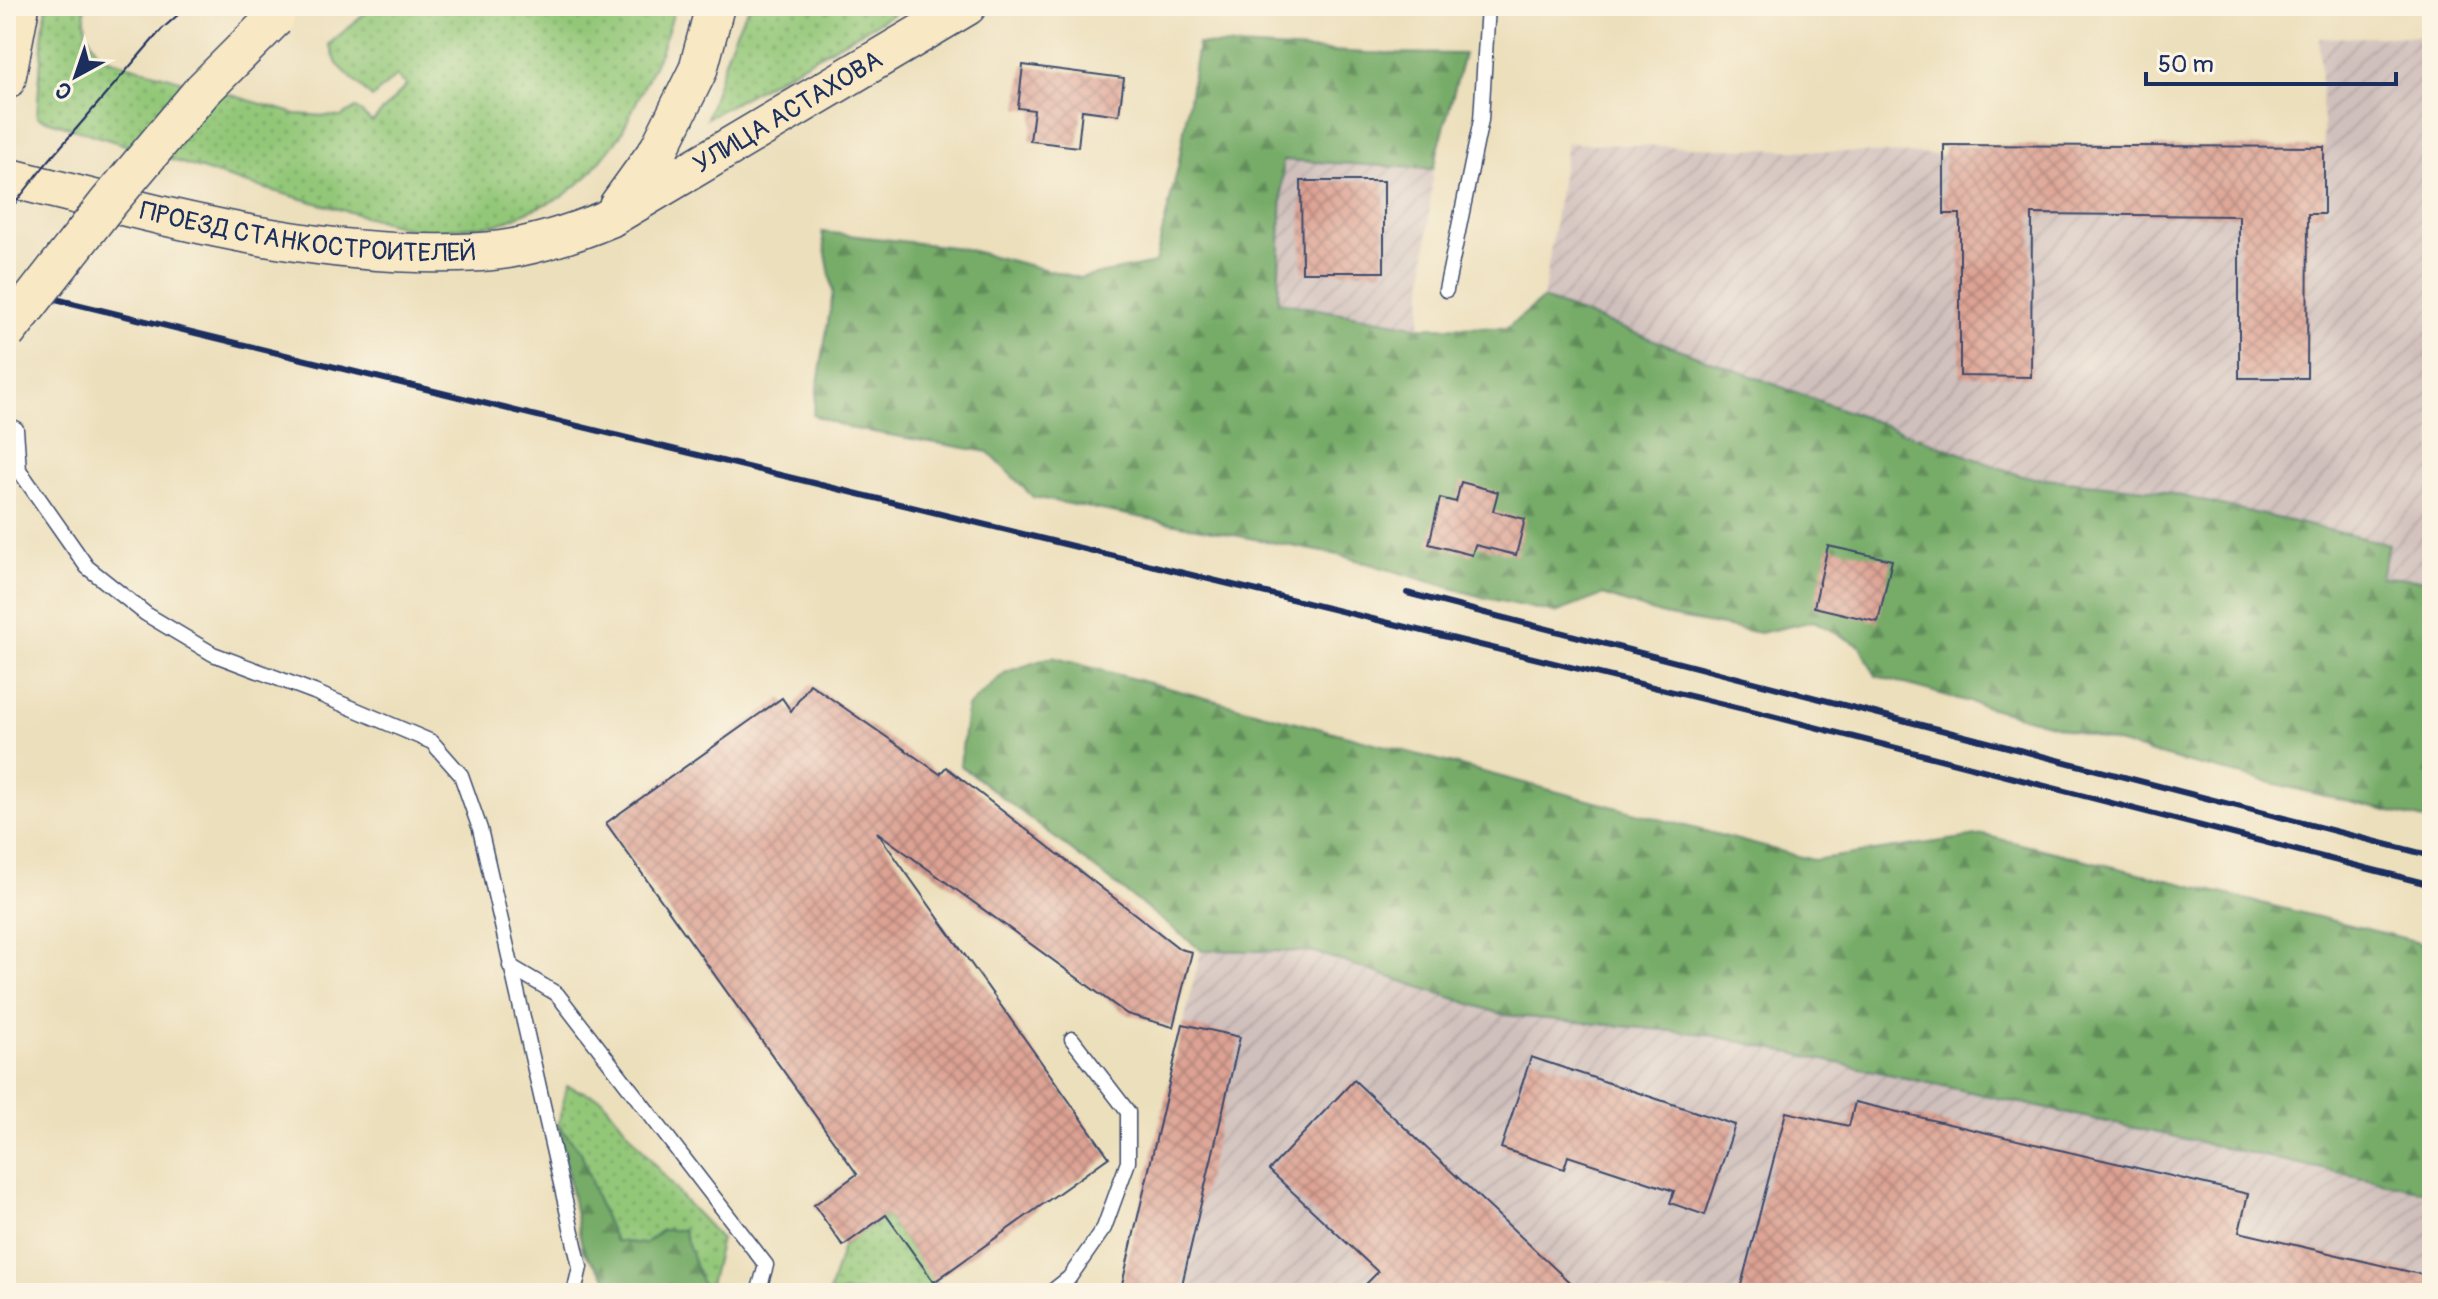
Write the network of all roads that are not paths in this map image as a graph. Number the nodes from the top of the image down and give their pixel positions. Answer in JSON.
{"nodes":[{"id":1,"x":20,"y":6,"type":"edge"},
{"id":2,"x":715,"y":6,"type":"edge"},
{"id":3,"x":967,"y":6,"type":"edge"},
{"id":4,"x":1488,"y":6,"type":"edge"},
{"id":5,"x":283,"y":12,"type":"edge"},
{"id":6,"x":6,"y":80,"type":"edge"},
{"id":7,"x":6,"y":177,"type":"edge"},
{"id":8,"x":610,"y":218,"type":"junction"},
{"id":9,"x":1446,"y":290,"type":"dead end"},
{"id":10,"x":6,"y":333,"type":"edge"},
{"id":11,"x":6,"y":424,"type":"edge"},
{"id":12,"x":510,"y":966,"type":"junction"},
{"id":13,"x":1072,"y":1039,"type":"dead end"},
{"id":14,"x":574,"y":1293,"type":"edge"},
{"id":15,"x":758,"y":1293,"type":"edge"},
{"id":16,"x":1050,"y":1293,"type":"edge"}],
"edges":[{"from":1,"to":6,"type":"main road"},
{"from":2,"to":8,"type":"main road"},
{"from":3,"to":8,"type":"main road","name":"УЛИЦА АСТАХОВА"},
{"from":4,"to":9,"type":"lane"},
{"from":5,"to":10,"type":"main road","bridge":true},
{"from":7,"to":8,"type":"main road","name":"ПРОЕЗД СТАНКОСТРОИТЕЛЕЙ"},
{"from":11,"to":12,"type":"lane"},
{"from":12,"to":14,"type":"lane"},
{"from":12,"to":15,"type":"lane"},
{"from":13,"to":16,"type":"lane"}]}
